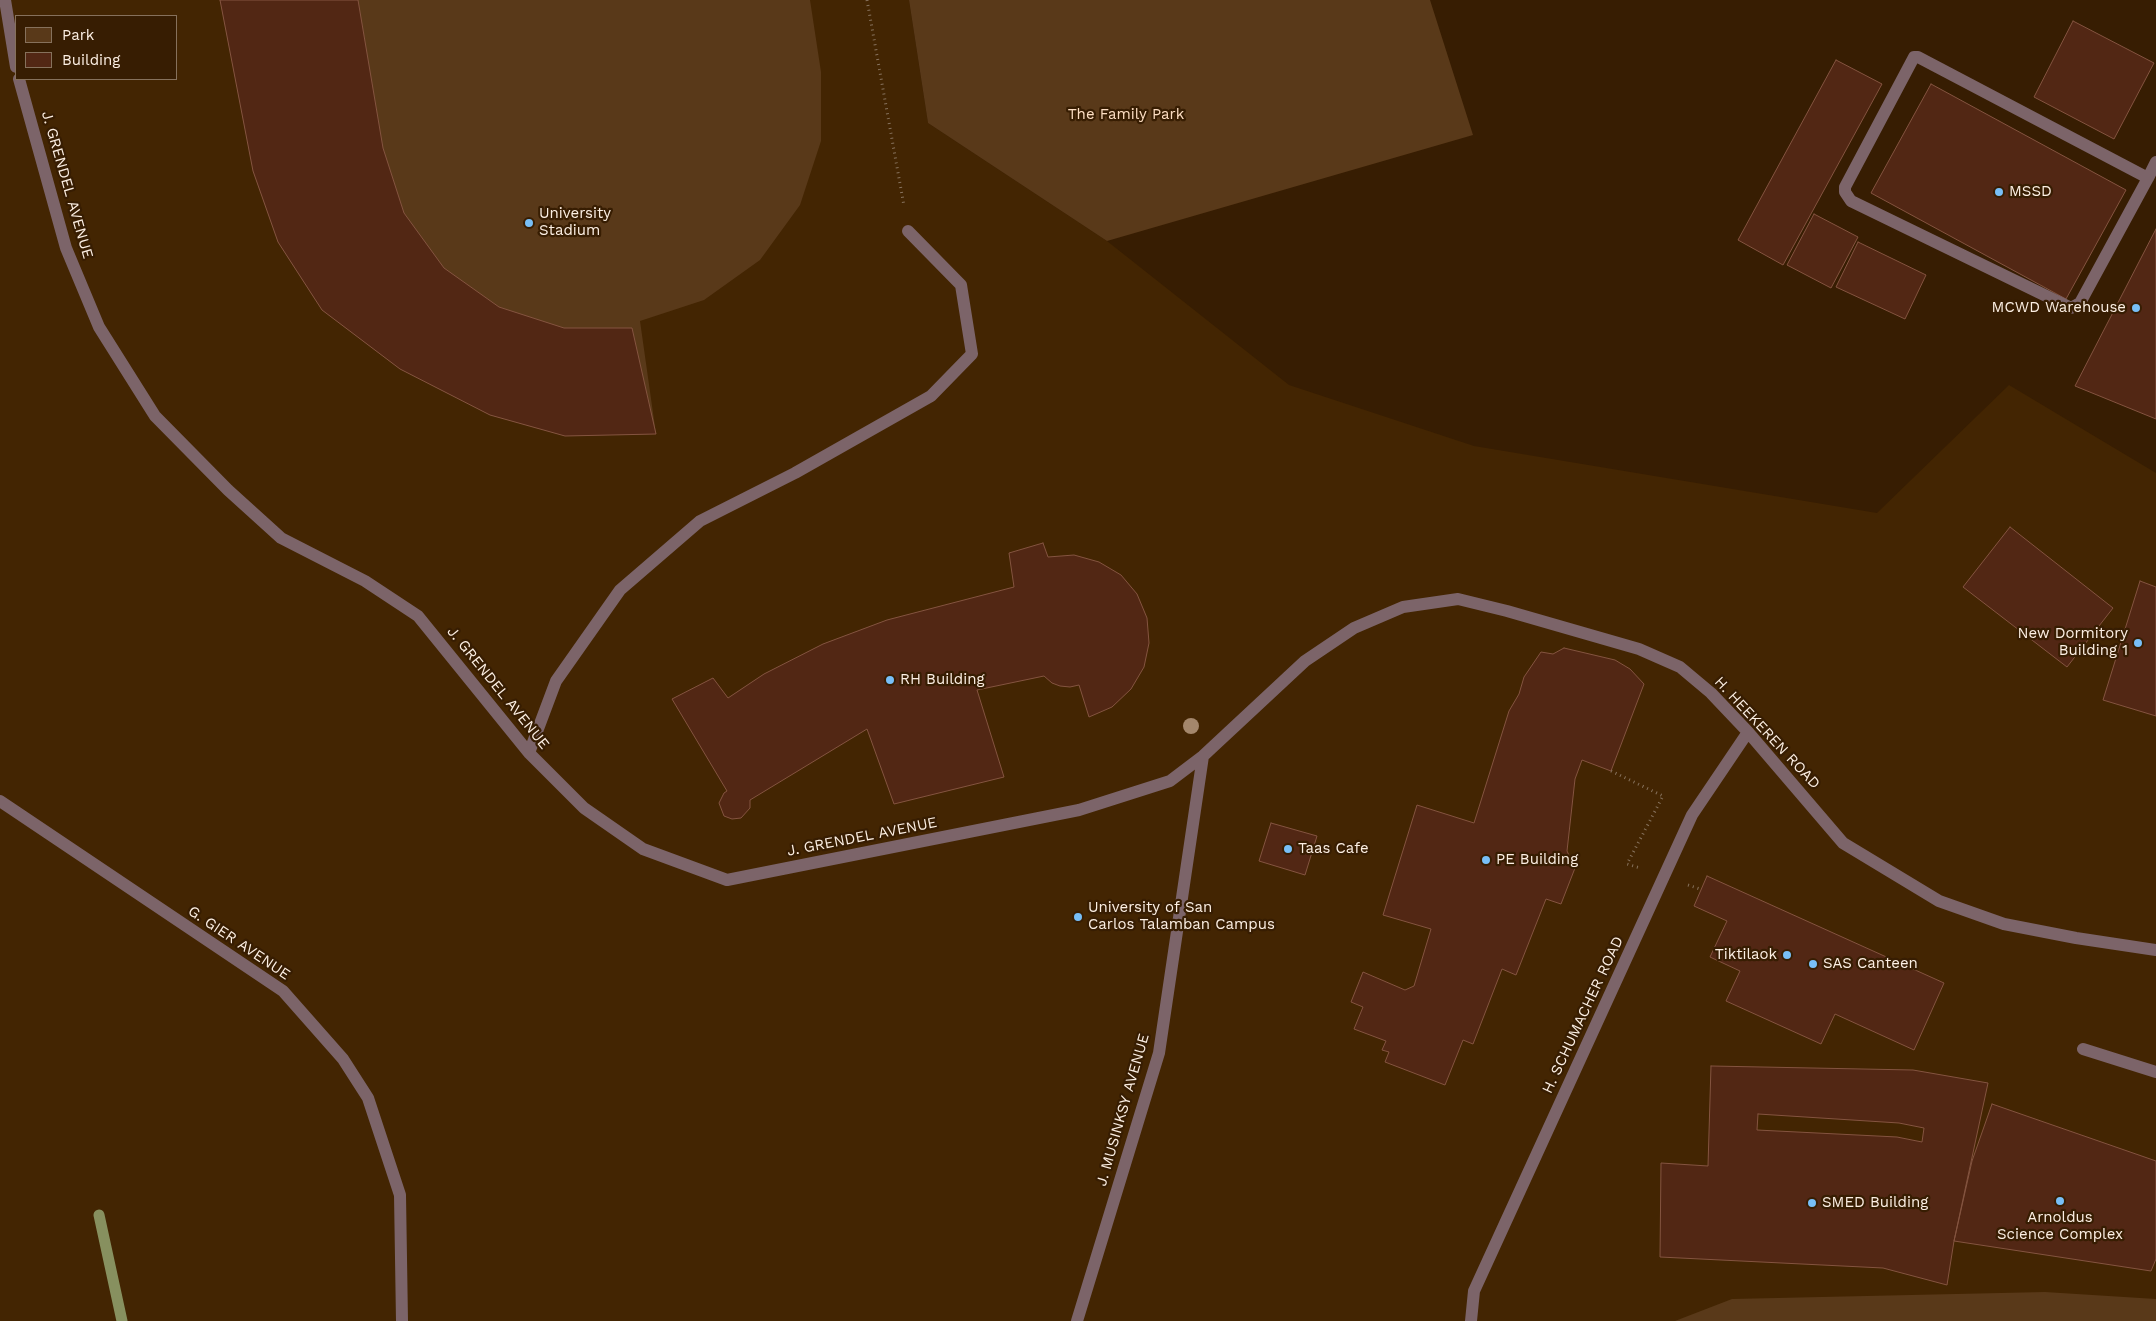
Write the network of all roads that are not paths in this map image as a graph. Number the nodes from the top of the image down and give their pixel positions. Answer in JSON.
{"nodes":[{"id":1,"x":5,"y":0,"type":"edge"},
{"id":2,"x":15,"y":61,"type":"edge"},
{"id":3,"x":20,"y":80,"type":"edge"},
{"id":4,"x":2156,"y":162,"type":"edge"},
{"id":5,"x":2148,"y":178,"type":"junction"},
{"id":6,"x":908,"y":231,"type":"road end"},
{"id":7,"x":1748,"y":732,"type":"junction"},
{"id":8,"x":529,"y":753,"type":"junction"},
{"id":9,"x":1203,"y":756,"type":"junction"},
{"id":10,"x":0,"y":801,"type":"edge"},
{"id":11,"x":2156,"y":950,"type":"edge"},
{"id":12,"x":2083,"y":1049,"type":"dead end"},
{"id":13,"x":2156,"y":1072,"type":"edge"},
{"id":14,"x":402,"y":1321,"type":"edge"},
{"id":15,"x":1077,"y":1321,"type":"edge"},
{"id":16,"x":1471,"y":1321,"type":"edge"}],
"edges":[{"from":1,"to":2,"type":"lane"},
{"from":3,"to":8,"type":"lane","name":"J. GRENDEL AVENUE"},
{"from":4,"to":5,"type":"lane"},
{"from":5,"to":5,"type":"lane"},
{"from":6,"to":8,"type":"lane"},
{"from":7,"to":9,"type":"lane","name":"H. HEEKEREN ROAD"},
{"from":7,"to":11,"type":"lane","name":"H. HEEKEREN ROAD"},
{"from":7,"to":16,"type":"lane","name":"H. SCHUMACHER ROAD"},
{"from":8,"to":9,"type":"lane","name":"J. GRENDEL AVENUE"},
{"from":9,"to":15,"type":"lane","name":"J. MUSINKSY AVENUE"},
{"from":10,"to":14,"type":"lane","name":"G. GIER AVENUE"},
{"from":12,"to":13,"type":"lane"}]}
